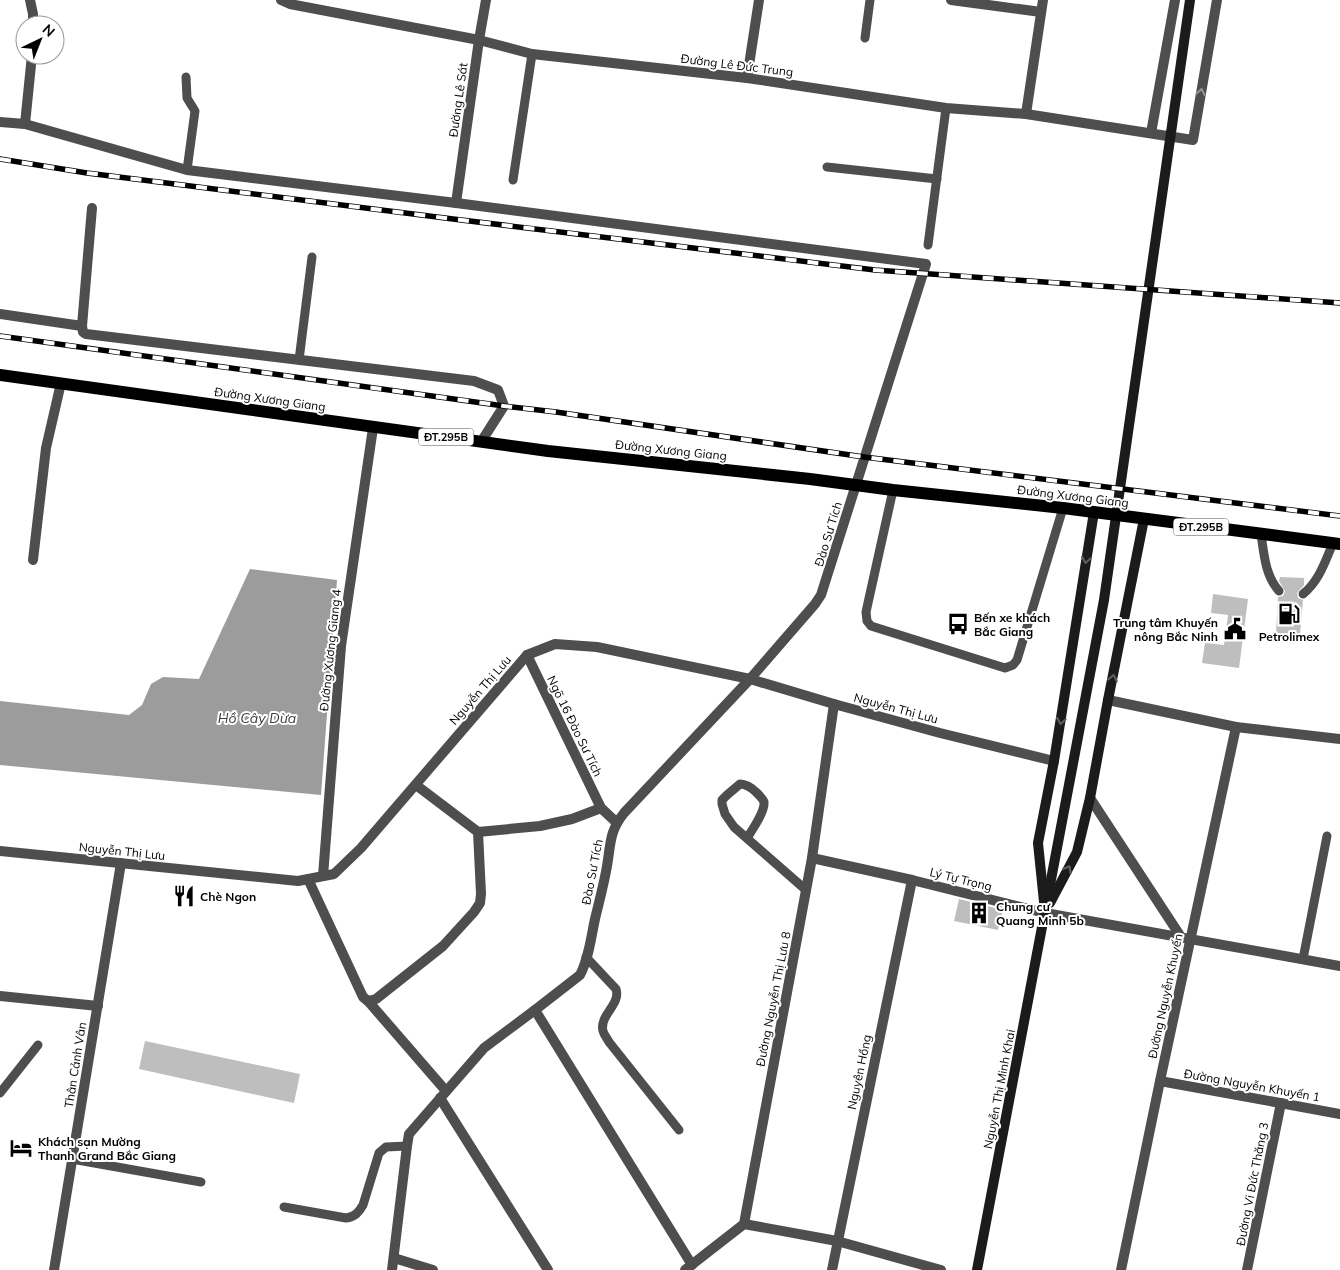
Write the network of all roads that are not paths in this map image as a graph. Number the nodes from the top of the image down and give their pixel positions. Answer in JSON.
{"nodes":[{"id":1,"x":30,"y":0,"type":"edge"},
{"id":2,"x":280,"y":0,"type":"edge"},
{"id":3,"x":486,"y":0,"type":"edge"},
{"id":4,"x":759,"y":0,"type":"edge"},
{"id":5,"x":870,"y":0,"type":"edge"},
{"id":6,"x":951,"y":0,"type":"edge"},
{"id":7,"x":1043,"y":0,"type":"edge"},
{"id":8,"x":1175,"y":0,"type":"edge"},
{"id":9,"x":1190,"y":0,"type":"edge"},
{"id":10,"x":1217,"y":0,"type":"edge"},
{"id":11,"x":1042,"y":12,"type":"junction"},
{"id":12,"x":33,"y":15,"type":"edge"},
{"id":13,"x":864,"y":38,"type":"dead end"},
{"id":14,"x":479,"y":40,"type":"junction"},
{"id":15,"x":532,"y":54,"type":"junction"},
{"id":16,"x":31,"y":65,"type":"edge"},
{"id":17,"x":186,"y":77,"type":"dead end"},
{"id":18,"x":748,"y":78,"type":"junction"},
{"id":19,"x":946,"y":108,"type":"junction"},
{"id":20,"x":1026,"y":114,"type":"junction"},
{"id":21,"x":0,"y":122,"type":"edge"},
{"id":22,"x":25,"y":124,"type":"junction"},
{"id":23,"x":1151,"y":133,"type":"junction"},
{"id":24,"x":827,"y":167,"type":"dead end"},
{"id":25,"x":187,"y":170,"type":"junction"},
{"id":26,"x":937,"y":179,"type":"junction"},
{"id":27,"x":513,"y":180,"type":"dead end"},
{"id":28,"x":456,"y":203,"type":"junction"},
{"id":29,"x":92,"y":208,"type":"dead end"},
{"id":30,"x":928,"y":245,"type":"dead end"},
{"id":31,"x":312,"y":257,"type":"dead end"},
{"id":32,"x":0,"y":314,"type":"edge"},
{"id":33,"x":82,"y":326,"type":"junction"},
{"id":34,"x":299,"y":360,"type":"junction"},
{"id":35,"x":0,"y":375,"type":"edge"},
{"id":36,"x":61,"y":383,"type":"junction"},
{"id":37,"x":373,"y":428,"type":"junction"},
{"id":38,"x":481,"y":442,"type":"junction"},
{"id":39,"x":856,"y":485,"type":"junction"},
{"id":40,"x":893,"y":490,"type":"junction"},
{"id":41,"x":1063,"y":508,"type":"junction"},
{"id":42,"x":1094,"y":512,"type":"junction"},
{"id":43,"x":1144,"y":519,"type":"junction"},
{"id":44,"x":1260,"y":534,"type":"junction"},
{"id":45,"x":1336,"y":544,"type":"edge"},
{"id":46,"x":34,"y":560,"type":"dead end"},
{"id":47,"x":1279,"y":591,"type":"dead end"},
{"id":48,"x":1303,"y":594,"type":"dead end"},
{"id":49,"x":527,"y":655,"type":"junction"},
{"id":50,"x":750,"y":679,"type":"junction"},
{"id":51,"x":1108,"y":700,"type":"junction"},
{"id":52,"x":834,"y":704,"type":"junction"},
{"id":53,"x":1236,"y":727,"type":"junction"},
{"id":54,"x":1340,"y":739,"type":"edge"},
{"id":55,"x":1054,"y":761,"type":"junction"},
{"id":56,"x":416,"y":785,"type":"junction"},
{"id":57,"x":1090,"y":798,"type":"junction"},
{"id":58,"x":601,"y":808,"type":"junction"},
{"id":59,"x":616,"y":822,"type":"junction"},
{"id":60,"x":478,"y":832,"type":"junction"},
{"id":61,"x":1328,"y":836,"type":"dead end"},
{"id":62,"x":747,"y":838,"type":"junction"},
{"id":63,"x":0,"y":851,"type":"edge"},
{"id":64,"x":812,"y":858,"type":"junction"},
{"id":65,"x":121,"y":863,"type":"junction"},
{"id":66,"x":323,"y":876,"type":"junction"},
{"id":67,"x":308,"y":879,"type":"junction"},
{"id":68,"x":912,"y":880,"type":"junction"},
{"id":69,"x":806,"y":890,"type":"junction"},
{"id":70,"x":1045,"y":913,"type":"junction"},
{"id":71,"x":1186,"y":938,"type":"junction"},
{"id":72,"x":586,"y":957,"type":"junction"},
{"id":73,"x":1303,"y":959,"type":"junction"},
{"id":74,"x":1340,"y":966,"type":"edge"},
{"id":75,"x":0,"y":996,"type":"edge"},
{"id":76,"x":368,"y":1001,"type":"junction"},
{"id":77,"x":98,"y":1006,"type":"junction"},
{"id":78,"x":536,"y":1010,"type":"junction"},
{"id":79,"x":38,"y":1045,"type":"dead end"},
{"id":80,"x":1160,"y":1081,"type":"junction"},
{"id":81,"x":0,"y":1093,"type":"edge"},
{"id":82,"x":443,"y":1094,"type":"junction"},
{"id":83,"x":1280,"y":1103,"type":"junction"},
{"id":84,"x":1340,"y":1114,"type":"edge"},
{"id":85,"x":679,"y":1130,"type":"dead end"},
{"id":86,"x":407,"y":1146,"type":"junction"},
{"id":87,"x":72,"y":1159,"type":"junction"},
{"id":88,"x":201,"y":1182,"type":"dead end"},
{"id":89,"x":284,"y":1207,"type":"dead end"},
{"id":90,"x":744,"y":1224,"type":"junction"},
{"id":91,"x":837,"y":1241,"type":"junction"},
{"id":92,"x":394,"y":1258,"type":"junction"},
{"id":93,"x":689,"y":1267,"type":"edge"},
{"id":94,"x":54,"y":1270,"type":"edge"},
{"id":95,"x":392,"y":1270,"type":"edge"},
{"id":96,"x":432,"y":1270,"type":"edge"},
{"id":97,"x":548,"y":1270,"type":"edge"},
{"id":98,"x":832,"y":1270,"type":"edge"},
{"id":99,"x":941,"y":1270,"type":"edge"},
{"id":100,"x":977,"y":1270,"type":"edge"},
{"id":101,"x":1121,"y":1270,"type":"edge"},
{"id":102,"x":1247,"y":1270,"type":"edge"}],
"edges":[{"from":1,"to":12,"type":"street"},
{"from":2,"to":14,"type":"street","name":"Đường Lê Đức Trung"},
{"from":3,"to":14,"type":"street","name":"Đường Lê Sát"},
{"from":4,"to":18,"type":"street"},
{"from":5,"to":13,"type":"lane"},
{"from":6,"to":11,"type":"street"},
{"from":7,"to":11,"type":"street"},
{"from":8,"to":23,"type":"street"},
{"from":9,"to":70,"type":"main road","name":"Nguyễn Thị Minh Khai"},
{"from":23,"to":10,"type":"street","name":"Đường Lê Đức Trung","one_way":true},
{"from":11,"to":20,"type":"street"},
{"from":14,"to":15,"type":"street","name":"Đường Lê Đức Trung"},
{"from":14,"to":28,"type":"street","name":"Đường Lê Sát"},
{"from":15,"to":18,"type":"street","name":"Đường Lê Đức Trung"},
{"from":15,"to":27,"type":"lane"},
{"from":16,"to":22,"type":"street"},
{"from":17,"to":25,"type":"lane"},
{"from":18,"to":19,"type":"street","name":"Đường Lê Đức Trung"},
{"from":19,"to":20,"type":"street","name":"Đường Lê Đức Trung"},
{"from":19,"to":26,"type":"lane"},
{"from":20,"to":23,"type":"street","name":"Đường Lê Đức Trung"},
{"from":21,"to":22,"type":"street"},
{"from":22,"to":25,"type":"street"},
{"from":24,"to":26,"type":"lane"},
{"from":25,"to":28,"type":"street"},
{"from":26,"to":30,"type":"lane"},
{"from":28,"to":39,"type":"street","name":"Đào Sư Tích"},
{"from":29,"to":33,"type":"street"},
{"from":31,"to":34,"type":"lane"},
{"from":32,"to":33,"type":"street"},
{"from":33,"to":34,"type":"street"},
{"from":34,"to":38,"type":"street"},
{"from":35,"to":36,"type":"main road","name":"Đường Xương Giang","number":"ĐT.295B"},
{"from":36,"to":37,"type":"main road","name":"Đường Xương Giang","number":"ĐT.295B"},
{"from":36,"to":46,"type":"street"},
{"from":37,"to":38,"type":"main road","name":"Đường Xương Giang","number":"ĐT.295B"},
{"from":37,"to":66,"type":"street","name":"Đường Xương Giang 4"},
{"from":38,"to":39,"type":"main road","name":"Đường Xương Giang","number":"ĐT.295B"},
{"from":39,"to":40,"type":"main road","name":"Đường Xương Giang","number":"ĐT.295B"},
{"from":39,"to":50,"type":"street","name":"Đào Sư Tích"},
{"from":40,"to":41,"type":"main road","name":"Đường Xương Giang","number":"ĐT.295B"},
{"from":40,"to":41,"type":"lane"},
{"from":41,"to":42,"type":"main road","name":"Đường Xương Giang","number":"ĐT.295B"},
{"from":42,"to":43,"type":"main road","name":"Đường Xương Giang","number":"ĐT.295B"},
{"from":42,"to":55,"type":"main road","one_way":true},
{"from":43,"to":44,"type":"main road","name":"Đường Xương Giang","number":"ĐT.295B"},
{"from":51,"to":43,"type":"main road","one_way":true},
{"from":44,"to":45,"type":"main road","name":"Đường Xương Giang","number":"ĐT.295B"},
{"from":44,"to":47,"type":"lane"},
{"from":45,"to":48,"type":"lane"},
{"from":49,"to":50,"type":"street","name":"Nguyễn Thị Lưu"},
{"from":49,"to":56,"type":"street","name":"Nguyễn Thị Lưu"},
{"from":49,"to":58,"type":"street","name":"Ngõ 16 Đào Sư Tích"},
{"from":50,"to":52,"type":"street","name":"Nguyễn Thị Lưu"},
{"from":50,"to":59,"type":"street","name":"Đào Sư Tích"},
{"from":51,"to":53,"type":"street"},
{"from":51,"to":57,"type":"main road"},
{"from":52,"to":55,"type":"street","name":"Nguyễn Thị Lưu"},
{"from":52,"to":64,"type":"street","name":"Đường Nguyễn Thị Lưu 8"},
{"from":53,"to":54,"type":"street"},
{"from":53,"to":71,"type":"street","name":"Đường Nguyễn Khuyến"},
{"from":55,"to":70,"type":"main road"},
{"from":56,"to":60,"type":"street"},
{"from":56,"to":66,"type":"street","name":"Nguyễn Thị Lưu"},
{"from":70,"to":57,"type":"main road","one_way":true},
{"from":57,"to":71,"type":"street"},
{"from":58,"to":59,"type":"street"},
{"from":58,"to":60,"type":"street"},
{"from":59,"to":72,"type":"street","name":"Đào Sư Tích"},
{"from":60,"to":76,"type":"street"},
{"from":61,"to":73,"type":"lane"},
{"from":62,"to":62,"type":"lane"},
{"from":62,"to":69,"type":"lane"},
{"from":63,"to":65,"type":"street","name":"Nguyễn Thị Lưu"},
{"from":64,"to":68,"type":"street","name":"Lý Tự Trọng"},
{"from":64,"to":69,"type":"street","name":"Đường Nguyễn Thị Lưu 8"},
{"from":65,"to":67,"type":"street","name":"Nguyễn Thị Lưu"},
{"from":65,"to":77,"type":"street","name":"Thân Cảnh Vân"},
{"from":66,"to":67,"type":"street","name":"Nguyễn Thị Lưu"},
{"from":67,"to":76,"type":"street"},
{"from":68,"to":70,"type":"street","name":"Lý Tự Trọng"},
{"from":68,"to":91,"type":"street","name":"Nguyên Hồng"},
{"from":69,"to":90,"type":"street","name":"Đường Nguyễn Thị Lưu 8"},
{"from":70,"to":71,"type":"street","name":"Lý Tự Trọng"},
{"from":70,"to":100,"type":"main road","name":"Nguyễn Thị Minh Khai"},
{"from":71,"to":73,"type":"street","name":"Lý Tự Trọng"},
{"from":71,"to":80,"type":"street","name":"Đường Nguyễn Khuyến"},
{"from":72,"to":78,"type":"street","name":"Đào Sư Tích"},
{"from":72,"to":85,"type":"lane"},
{"from":73,"to":74,"type":"street","name":"Lý Tự Trọng"},
{"from":75,"to":77,"type":"street"},
{"from":76,"to":82,"type":"street"},
{"from":77,"to":87,"type":"street","name":"Thân Cảnh Vân"},
{"from":78,"to":82,"type":"street","name":"Đào Sư Tích"},
{"from":78,"to":93,"type":"street"},
{"from":79,"to":81,"type":"lane"},
{"from":80,"to":83,"type":"street","name":"Đường Nguyễn Khuyến 1"},
{"from":80,"to":101,"type":"street","name":"Đường Nguyễn Khuyến"},
{"from":82,"to":86,"type":"street","name":"Đào Sư Tích"},
{"from":82,"to":97,"type":"street"},
{"from":83,"to":84,"type":"street","name":"Đường Nguyễn Khuyến 1"},
{"from":83,"to":102,"type":"street","name":"Đường Vi Đức Thăng 3"},
{"from":86,"to":89,"type":"lane"},
{"from":86,"to":92,"type":"street","name":"Đào Sư Tích"},
{"from":87,"to":88,"type":"lane"},
{"from":87,"to":94,"type":"street","name":"Thân Cảnh Vân"},
{"from":90,"to":91,"type":"street"},
{"from":90,"to":93,"type":"street"},
{"from":91,"to":98,"type":"street","name":"Nguyên Hồng"},
{"from":91,"to":99,"type":"street"},
{"from":92,"to":95,"type":"street","name":"Đào Sư Tích"},
{"from":92,"to":96,"type":"street"}]}
